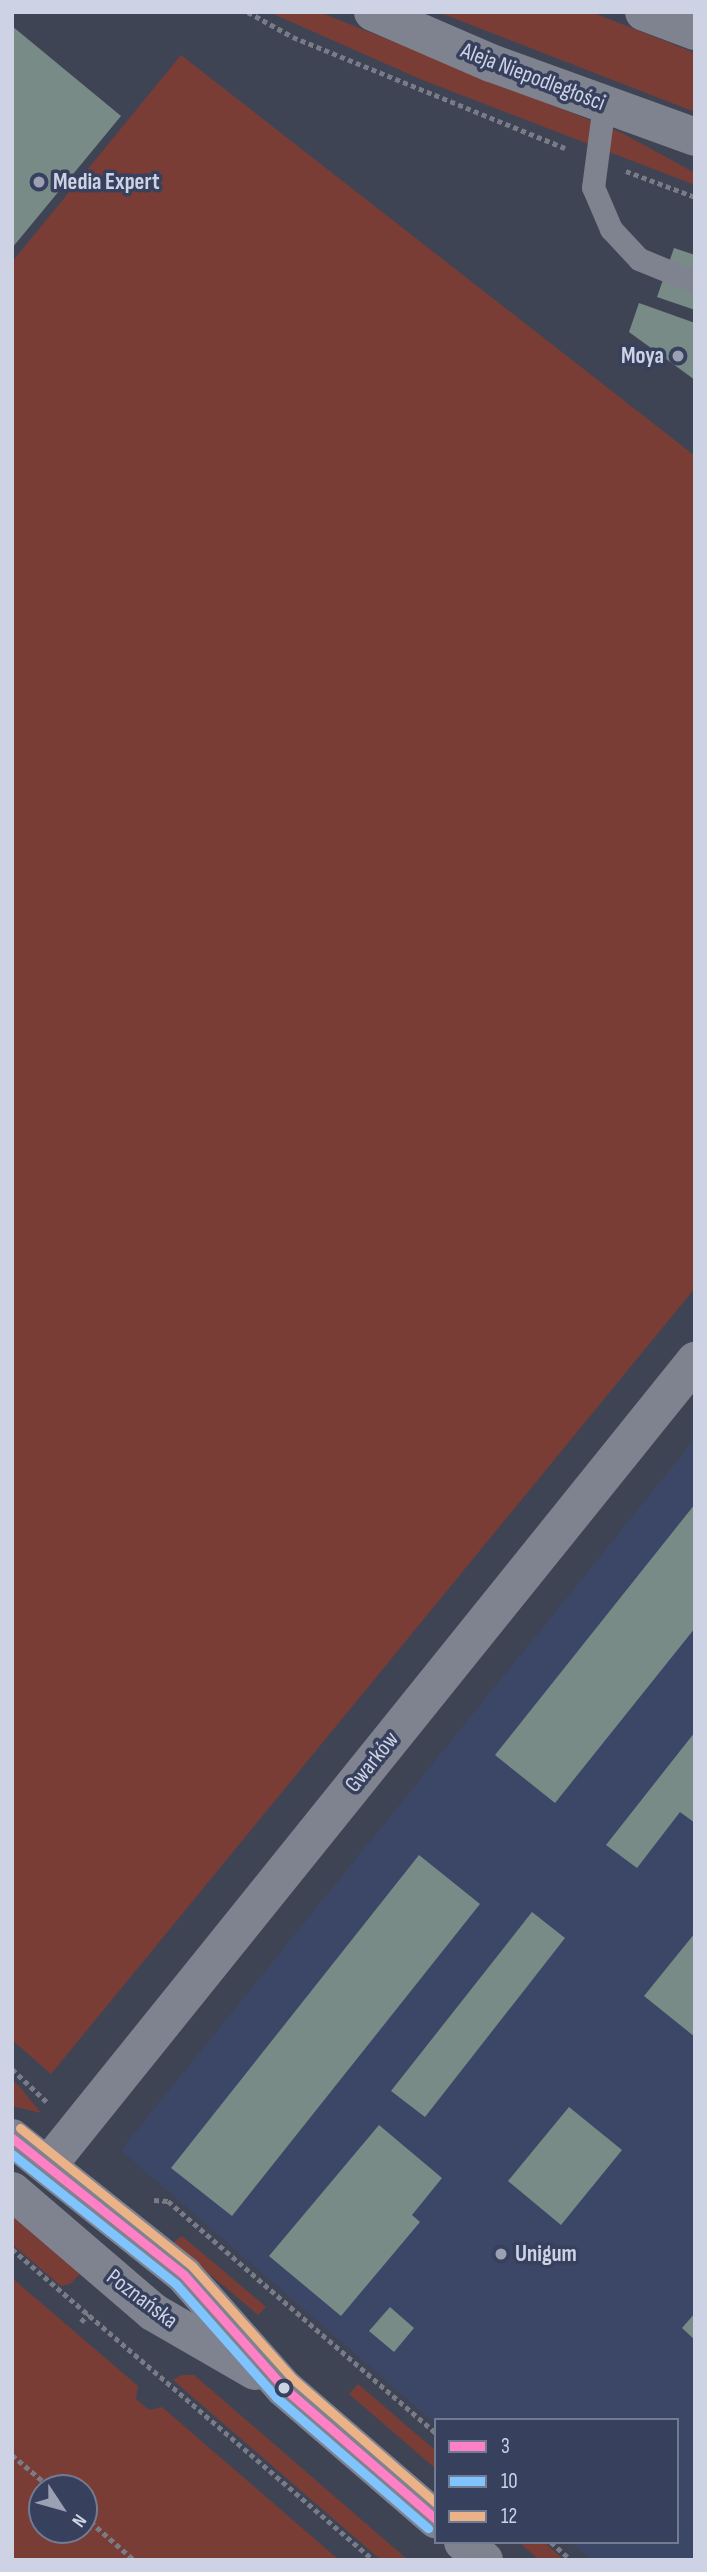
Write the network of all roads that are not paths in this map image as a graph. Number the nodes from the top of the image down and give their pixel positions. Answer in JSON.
{"nodes":[{"id":1,"x":373,"y":12,"type":"edge"},
{"id":2,"x":644,"y":12,"type":"edge"},
{"id":3,"x":695,"y":31,"type":"edge"},
{"id":4,"x":604,"y":104,"type":"junction"},
{"id":5,"x":695,"y":136,"type":"edge"},
{"id":6,"x":695,"y":282,"type":"edge"},
{"id":7,"x":695,"y":1361,"type":"edge"},
{"id":8,"x":12,"y":2138,"type":"edge"},
{"id":9,"x":49,"y":2164,"type":"junction"},
{"id":10,"x":12,"y":2191,"type":"edge"},
{"id":11,"x":284,"y":2388,"type":"junction"},
{"id":12,"x":434,"y":2517,"type":"edge"},
{"id":13,"x":465,"y":2544,"type":"edge"},
{"id":14,"x":484,"y":2560,"type":"edge"}],
"edges":[{"from":1,"to":4,"type":"street","name":"Aleja Niepodległości"},
{"from":2,"to":3,"type":"street"},
{"from":4,"to":5,"type":"street","name":"Aleja Niepodległości"},
{"from":4,"to":6,"type":"lane"},
{"from":7,"to":9,"type":"street","name":"Gwarków"},
{"from":8,"to":9,"type":"street","name":"Poznańska"},
{"from":9,"to":11,"type":"street","name":"Poznańska"},
{"from":10,"to":11,"type":"street","name":"Poznańska"},
{"from":11,"to":12,"type":"street","name":"Poznańska"},
{"from":13,"to":14,"type":"street"}]}
